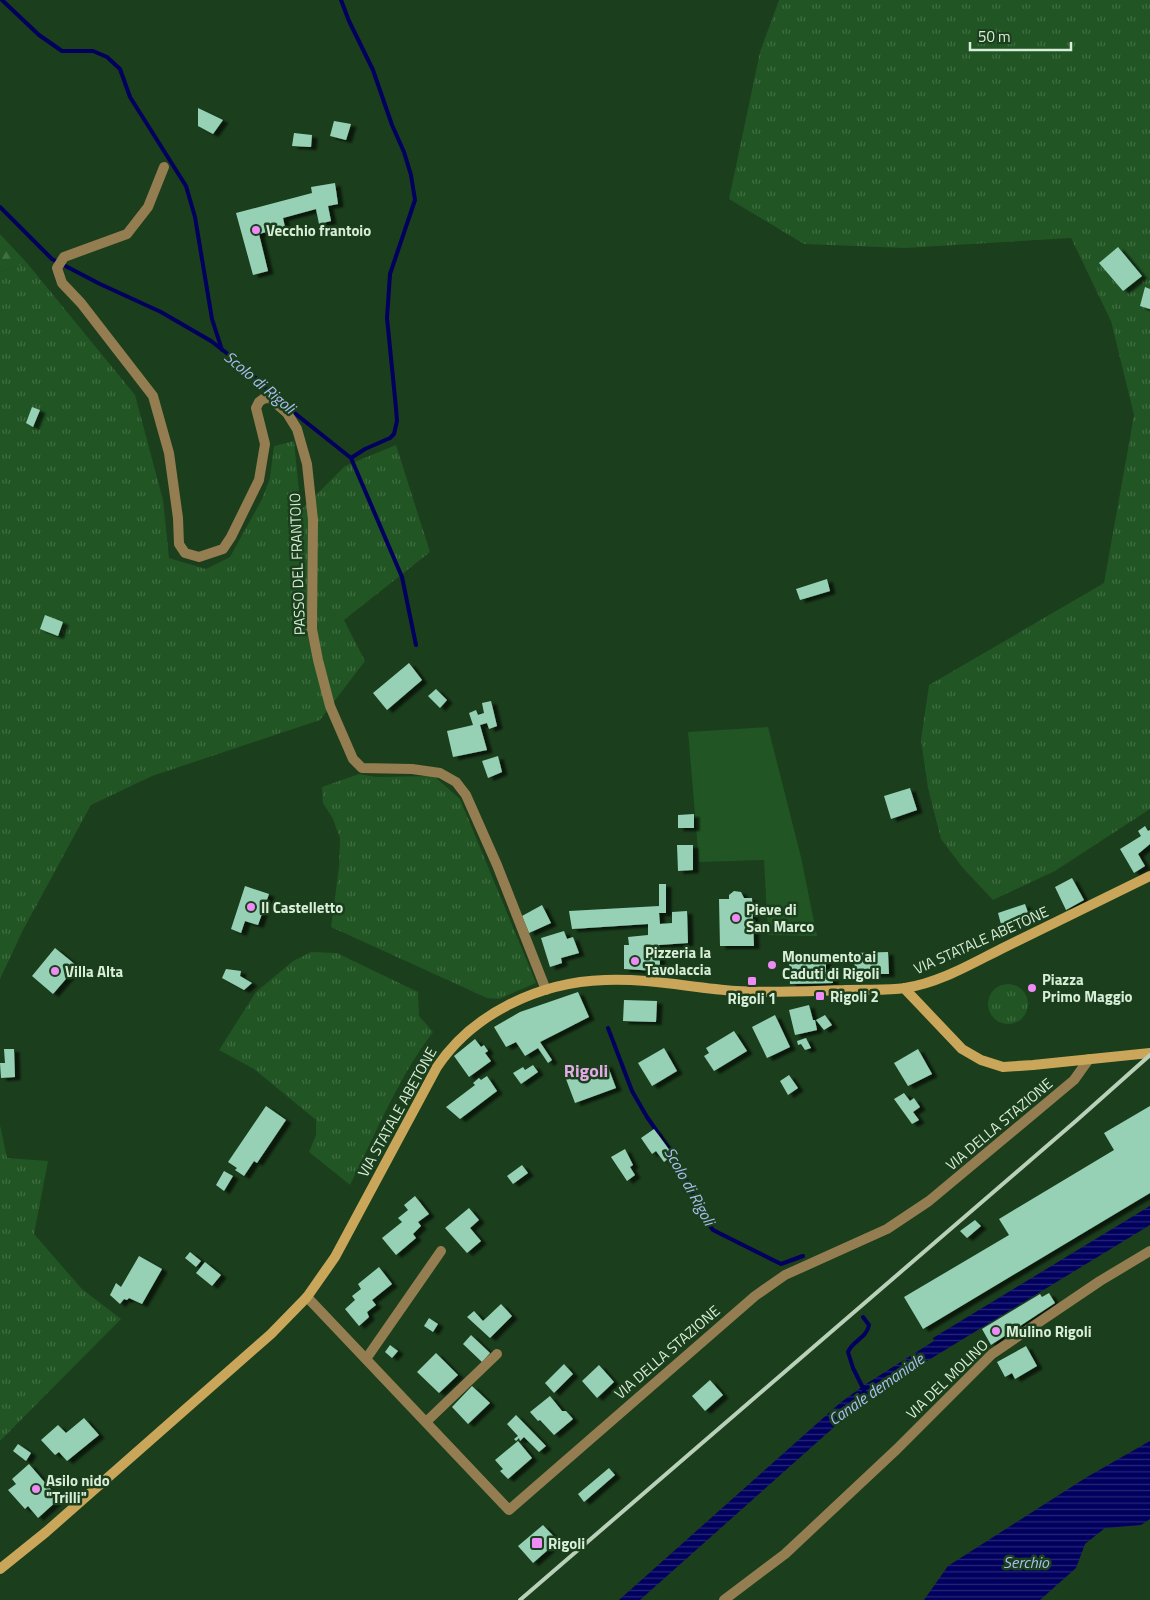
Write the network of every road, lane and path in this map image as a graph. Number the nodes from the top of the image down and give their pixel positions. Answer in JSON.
{"nodes":[{"id":1,"x":164,"y":167,"type":"dead end"},
{"id":2,"x":1150,"y":876,"type":"edge"},
{"id":3,"x":904,"y":988,"type":"junction"},
{"id":4,"x":546,"y":990,"type":"junction"},
{"id":5,"x":1150,"y":1053,"type":"edge"},
{"id":6,"x":1090,"y":1059,"type":"junction"},
{"id":7,"x":1150,"y":1250,"type":"edge"},
{"id":8,"x":441,"y":1251,"type":"dead end"},
{"id":9,"x":306,"y":1297,"type":"junction"},
{"id":10,"x":497,"y":1354,"type":"dead end"},
{"id":11,"x":366,"y":1359,"type":"junction"},
{"id":12,"x":426,"y":1422,"type":"junction"},
{"id":13,"x":0,"y":1569,"type":"edge"},
{"id":14,"x":724,"y":1600,"type":"edge"}],
"edges":[{"from":1,"to":4,"type":"street","name":"PASSO DEL FRANTOIO"},
{"from":2,"to":3,"type":"main road","name":"VIA STATALE ABETONE"},
{"from":3,"to":4,"type":"main road","name":"VIA STATALE ABETONE"},
{"from":3,"to":6,"type":"main road"},
{"from":4,"to":9,"type":"main road","name":"VIA STATALE ABETONE"},
{"from":5,"to":6,"type":"main road"},
{"from":6,"to":12,"type":"street","name":"VIA DELLA STAZIONE"},
{"from":7,"to":14,"type":"street","name":"VIA DEL MOLINO"},
{"from":8,"to":11,"type":"street"},
{"from":9,"to":11,"type":"street","name":"VIA DELLA STAZIONE"},
{"from":9,"to":13,"type":"main road","name":"VIA STATALE ABETONE"},
{"from":10,"to":12,"type":"street"},
{"from":11,"to":12,"type":"street","name":"VIA DELLA STAZIONE"}]}
